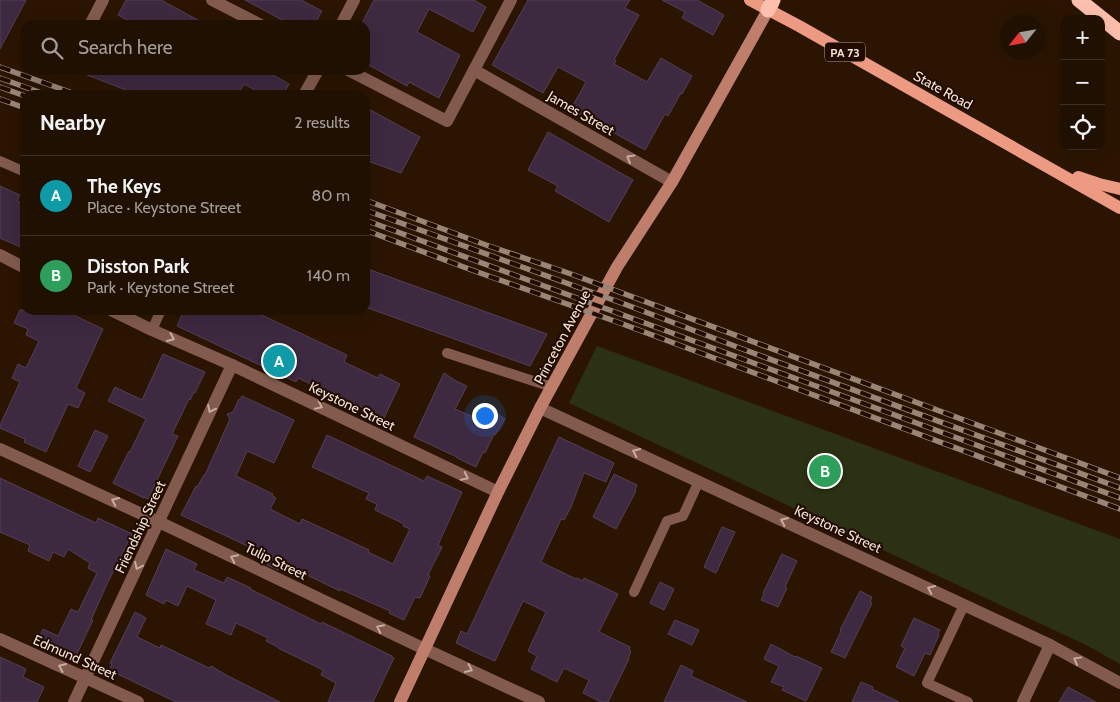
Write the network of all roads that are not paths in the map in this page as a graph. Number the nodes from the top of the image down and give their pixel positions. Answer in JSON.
{"nodes":[{"id":1,"x":103,"y":0,"type":"edge"},
{"id":2,"x":212,"y":0,"type":"edge"},
{"id":3,"x":354,"y":0,"type":"edge"},
{"id":4,"x":511,"y":0,"type":"edge"},
{"id":5,"x":750,"y":0,"type":"edge"},
{"id":6,"x":1078,"y":0,"type":"edge"},
{"id":7,"x":772,"y":3,"type":"edge"},
{"id":8,"x":93,"y":20,"type":"edge"},
{"id":9,"x":251,"y":20,"type":"edge"},
{"id":10,"x":344,"y":20,"type":"edge"},
{"id":11,"x":1120,"y":33,"type":"edge"},
{"id":12,"x":474,"y":70,"type":"junction"},
{"id":13,"x":315,"y":75,"type":"edge"},
{"id":14,"x":358,"y":75,"type":"edge"},
{"id":15,"x":307,"y":90,"type":"edge"},
{"id":16,"x":0,"y":161,"type":"edge"},
{"id":17,"x":1049,"y":167,"type":"junction"},
{"id":18,"x":20,"y":170,"type":"edge"},
{"id":19,"x":672,"y":182,"type":"junction"},
{"id":20,"x":1120,"y":189,"type":"edge"},
{"id":21,"x":1120,"y":208,"type":"edge"},
{"id":22,"x":0,"y":255,"type":"edge"},
{"id":23,"x":20,"y":265,"type":"edge"},
{"id":24,"x":121,"y":315,"type":"edge"},
{"id":25,"x":160,"y":315,"type":"edge"},
{"id":26,"x":152,"y":330,"type":"junction"},
{"id":27,"x":447,"y":353,"type":"dead end"},
{"id":28,"x":232,"y":365,"type":"junction"},
{"id":29,"x":552,"y":387,"type":"junction"},
{"id":30,"x":540,"y":408,"type":"junction"},
{"id":31,"x":0,"y":449,"type":"edge"},
{"id":32,"x":700,"y":481,"type":"junction"},
{"id":33,"x":498,"y":492,"type":"junction"},
{"id":34,"x":159,"y":522,"type":"junction"},
{"id":35,"x":634,"y":592,"type":"dead end"},
{"id":36,"x":964,"y":605,"type":"junction"},
{"id":37,"x":0,"y":639,"type":"edge"},
{"id":38,"x":1050,"y":645,"type":"junction"},
{"id":39,"x":424,"y":649,"type":"junction"},
{"id":40,"x":85,"y":678,"type":"junction"},
{"id":41,"x":1120,"y":683,"type":"edge"},
{"id":42,"x":74,"y":702,"type":"edge"},
{"id":43,"x":138,"y":702,"type":"edge"},
{"id":44,"x":400,"y":702,"type":"edge"},
{"id":45,"x":539,"y":702,"type":"edge"},
{"id":46,"x":968,"y":702,"type":"edge"},
{"id":47,"x":1024,"y":702,"type":"edge"}],
"edges":[{"from":1,"to":8,"type":"street"},
{"from":2,"to":9,"type":"street"},
{"from":3,"to":10,"type":"street"},
{"from":4,"to":12,"type":"street"},
{"from":5,"to":7,"type":"main road","name":"State Road","number":"PA 73"},
{"from":6,"to":11,"type":"highway"},
{"from":7,"to":17,"type":"main road","name":"State Road","number":"PA 73"},
{"from":7,"to":19,"type":"main road","name":"Princeton Avenue"},
{"from":12,"to":14,"type":"street"},
{"from":19,"to":12,"type":"street","name":"James Street","one_way":true},
{"from":13,"to":15,"type":"street"},
{"from":16,"to":18,"type":"lane"},
{"from":17,"to":20,"type":"main road","number":"PA 73"},
{"from":17,"to":21,"type":"main road","name":"State Road"},
{"from":19,"to":29,"type":"main road","name":"Princeton Avenue"},
{"from":22,"to":23,"type":"street"},
{"from":24,"to":26,"type":"street","name":"Keystone Street"},
{"from":25,"to":26,"type":"lane"},
{"from":26,"to":28,"type":"street","name":"Keystone Street","one_way":true},
{"from":27,"to":29,"type":"lane"},
{"from":28,"to":33,"type":"street","name":"Keystone Street","one_way":true},
{"from":28,"to":34,"type":"street","name":"Friendship Street","one_way":true},
{"from":29,"to":30,"type":"main road","name":"Princeton Avenue"},
{"from":32,"to":30,"type":"street","name":"Keystone Street","one_way":true},
{"from":30,"to":33,"type":"main road","name":"Princeton Avenue"},
{"from":34,"to":31,"type":"street","name":"Tulip Street","one_way":true},
{"from":32,"to":35,"type":"lane"},
{"from":36,"to":32,"type":"street","name":"Keystone Street","one_way":true},
{"from":33,"to":39,"type":"main road","name":"Princeton Avenue"},
{"from":39,"to":34,"type":"street","name":"Tulip Street","one_way":true},
{"from":34,"to":40,"type":"street","name":"Friendship Street","one_way":true},
{"from":36,"to":38,"type":"street","name":"Keystone Street"},
{"from":36,"to":46,"type":"lane"},
{"from":40,"to":37,"type":"street","name":"Edmund Street","one_way":true},
{"from":41,"to":38,"type":"street","name":"Keystone Street","one_way":true},
{"from":38,"to":47,"type":"street"},
{"from":39,"to":44,"type":"main road","name":"Princeton Avenue"},
{"from":39,"to":45,"type":"street","name":"Tulip Street","one_way":true},
{"from":40,"to":42,"type":"street","name":"Friendship Street"},
{"from":40,"to":43,"type":"street","name":"Edmund Street"}]}
